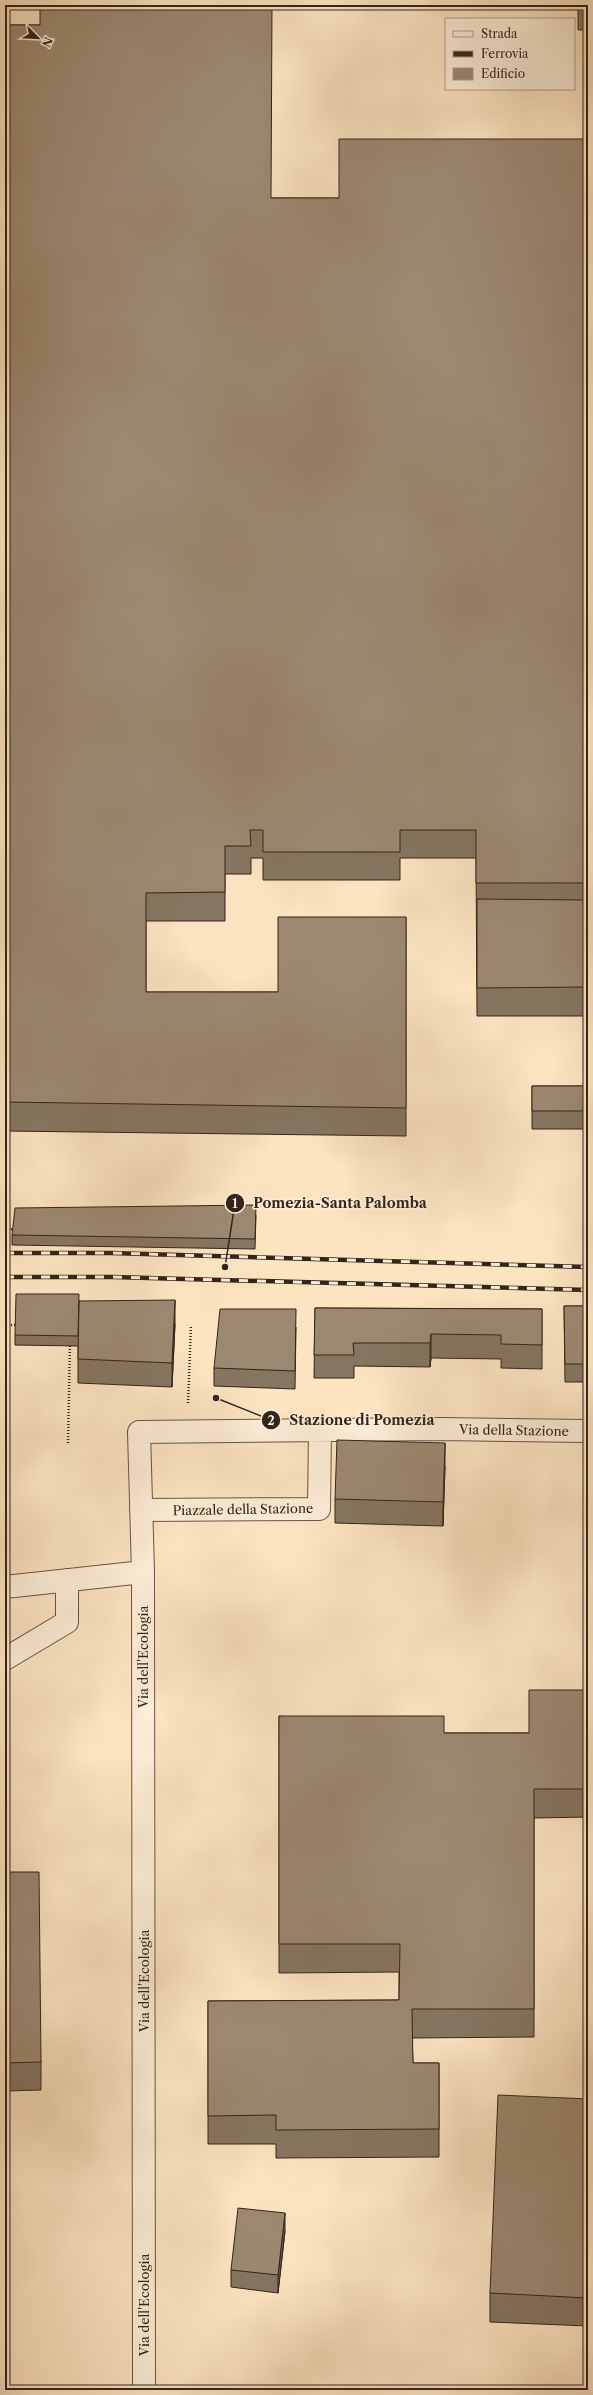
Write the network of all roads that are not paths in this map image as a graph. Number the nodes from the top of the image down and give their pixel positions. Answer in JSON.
{"nodes":[{"id":1,"x":320,"y":1430,"type":"junction"},
{"id":2,"x":588,"y":1431,"type":"edge"},
{"id":3,"x":141,"y":1510,"type":"junction"},
{"id":4,"x":143,"y":1572,"type":"junction"},
{"id":5,"x":67,"y":1580,"type":"junction"},
{"id":6,"x":5,"y":1586,"type":"edge"},
{"id":7,"x":5,"y":1660,"type":"edge"},
{"id":8,"x":144,"y":2390,"type":"edge"}],
"edges":[{"from":1,"to":2,"type":"street","name":"Via della Stazione"},
{"from":1,"to":3,"type":"street","name":"Piazzale della Stazione"},
{"from":1,"to":3,"type":"street"},
{"from":3,"to":4,"type":"street"},
{"from":4,"to":5,"type":"street"},
{"from":4,"to":8,"type":"street","name":"Via dell'Ecologia"},
{"from":5,"to":6,"type":"street"},
{"from":5,"to":7,"type":"street"}]}
